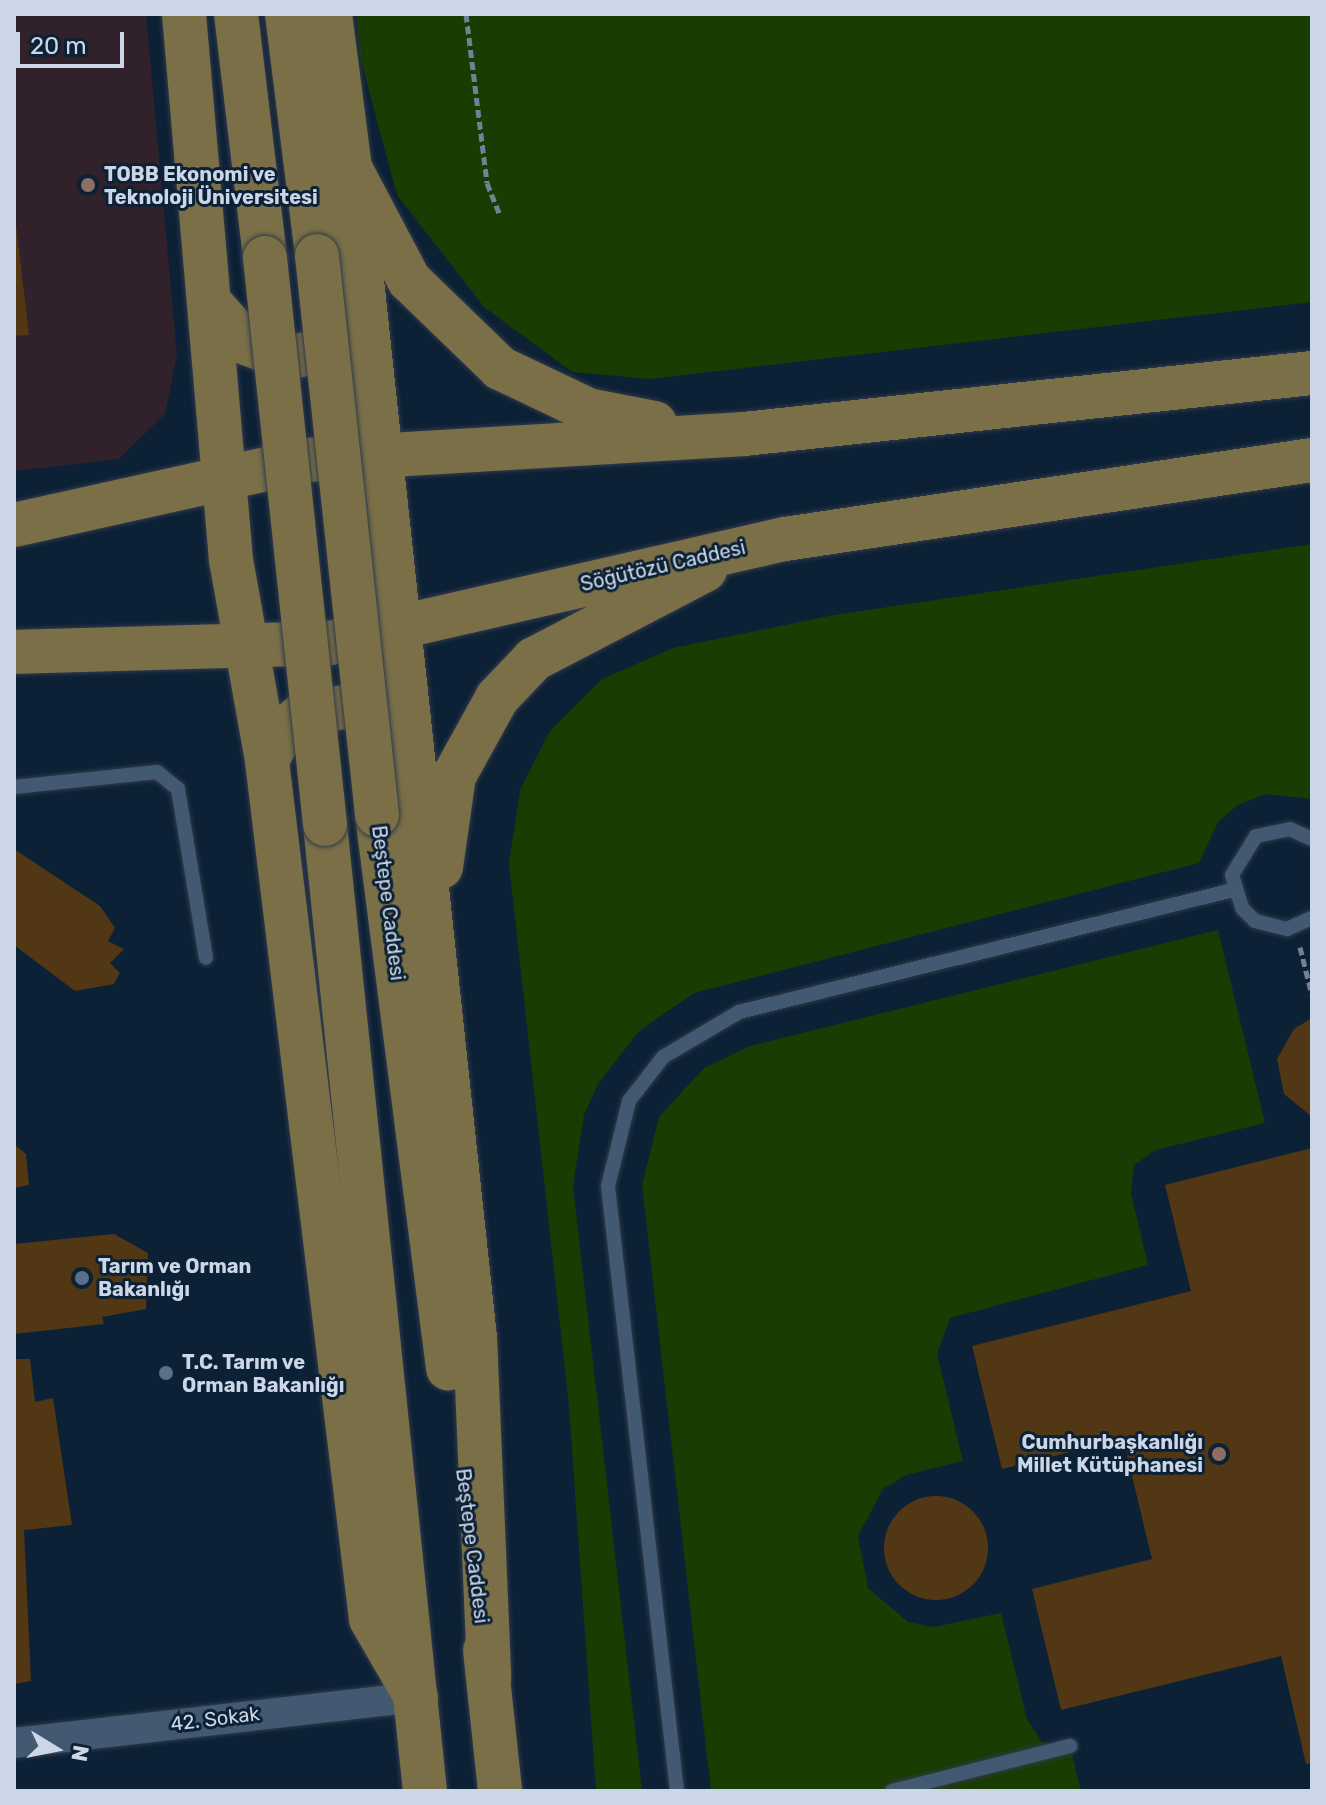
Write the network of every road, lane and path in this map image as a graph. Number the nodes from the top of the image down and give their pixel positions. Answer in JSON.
{"nodes":[{"id":1,"x":184,"y":14,"type":"edge"},
{"id":2,"x":236,"y":14,"type":"edge"},
{"id":3,"x":287,"y":14,"type":"edge"},
{"id":4,"x":330,"y":14,"type":"edge"},
{"id":5,"x":466,"y":14,"type":"edge"},
{"id":6,"x":350,"y":168,"type":"junction"},
{"id":7,"x":500,"y":216,"type":"dead end"},
{"id":8,"x":364,"y":292,"type":"junction"},
{"id":9,"x":211,"y":304,"type":"junction"},
{"id":10,"x":1312,"y":373,"type":"edge"},
{"id":11,"x":744,"y":434,"type":"junction"},
{"id":12,"x":383,"y":456,"type":"junction"},
{"id":13,"x":1312,"y":460,"type":"edge"},
{"id":14,"x":224,"y":473,"type":"junction"},
{"id":15,"x":14,"y":525,"type":"edge"},
{"id":16,"x":754,"y":545,"type":"junction"},
{"id":17,"x":402,"y":632,"type":"junction"},
{"id":18,"x":242,"y":646,"type":"junction"},
{"id":19,"x":14,"y":652,"type":"edge"},
{"id":20,"x":411,"y":745,"type":"junction"},
{"id":21,"x":267,"y":761,"type":"junction"},
{"id":22,"x":14,"y":787,"type":"edge"},
{"id":23,"x":1312,"y":839,"type":"edge"},
{"id":24,"x":1233,"y":890,"type":"junction"},
{"id":25,"x":1312,"y":918,"type":"edge"},
{"id":26,"x":1295,"y":927,"type":"junction"},
{"id":27,"x":432,"y":933,"type":"junction"},
{"id":28,"x":206,"y":958,"type":"dead end"},
{"id":29,"x":1312,"y":995,"type":"edge"},
{"id":30,"x":489,"y":1678,"type":"junction"},
{"id":31,"x":416,"y":1697,"type":"junction"},
{"id":32,"x":14,"y":1743,"type":"edge"},
{"id":33,"x":1070,"y":1746,"type":"dead end"},
{"id":34,"x":425,"y":1791,"type":"edge"},
{"id":35,"x":500,"y":1791,"type":"edge"},
{"id":36,"x":677,"y":1791,"type":"edge"},
{"id":37,"x":892,"y":1791,"type":"edge"}],
"edges":[{"from":1,"to":9,"type":"main road"},
{"from":2,"to":31,"type":"main road","bridge":true},
{"from":3,"to":30,"type":"main road","name":"Beştepe Caddesi","bridge":true},
{"from":4,"to":6,"type":"main road"},
{"from":5,"to":7,"type":"path"},
{"from":6,"to":8,"type":"main road"},
{"from":6,"to":11,"type":"main road"},
{"from":8,"to":9,"type":"main road"},
{"from":8,"to":12,"type":"main road"},
{"from":9,"to":14,"type":"main road"},
{"from":10,"to":11,"type":"main road"},
{"from":11,"to":12,"type":"main road"},
{"from":12,"to":14,"type":"main road"},
{"from":12,"to":17,"type":"main road"},
{"from":13,"to":16,"type":"main road","name":"Söğütözü Caddesi"},
{"from":14,"to":15,"type":"main road"},
{"from":14,"to":18,"type":"main road"},
{"from":16,"to":17,"type":"main road","name":"Söğütözü Caddesi"},
{"from":16,"to":27,"type":"main road"},
{"from":17,"to":18,"type":"main road","name":"Söğütözü Caddesi"},
{"from":17,"to":20,"type":"main road"},
{"from":18,"to":19,"type":"main road","name":"Söğütözü Caddesi"},
{"from":18,"to":21,"type":"main road"},
{"from":20,"to":21,"type":"main road"},
{"from":20,"to":27,"type":"main road"},
{"from":21,"to":31,"type":"main road"},
{"from":22,"to":28,"type":"lane"},
{"from":23,"to":24,"type":"lane"},
{"from":24,"to":26,"type":"lane"},
{"from":24,"to":36,"type":"lane"},
{"from":25,"to":26,"type":"lane"},
{"from":26,"to":29,"type":"path"},
{"from":27,"to":30,"type":"main road"},
{"from":30,"to":35,"type":"main road","name":"Beştepe Caddesi"},
{"from":31,"to":32,"type":"street","name":"42. Sokak"},
{"from":31,"to":34,"type":"main road"},
{"from":33,"to":37,"type":"lane"}]}
